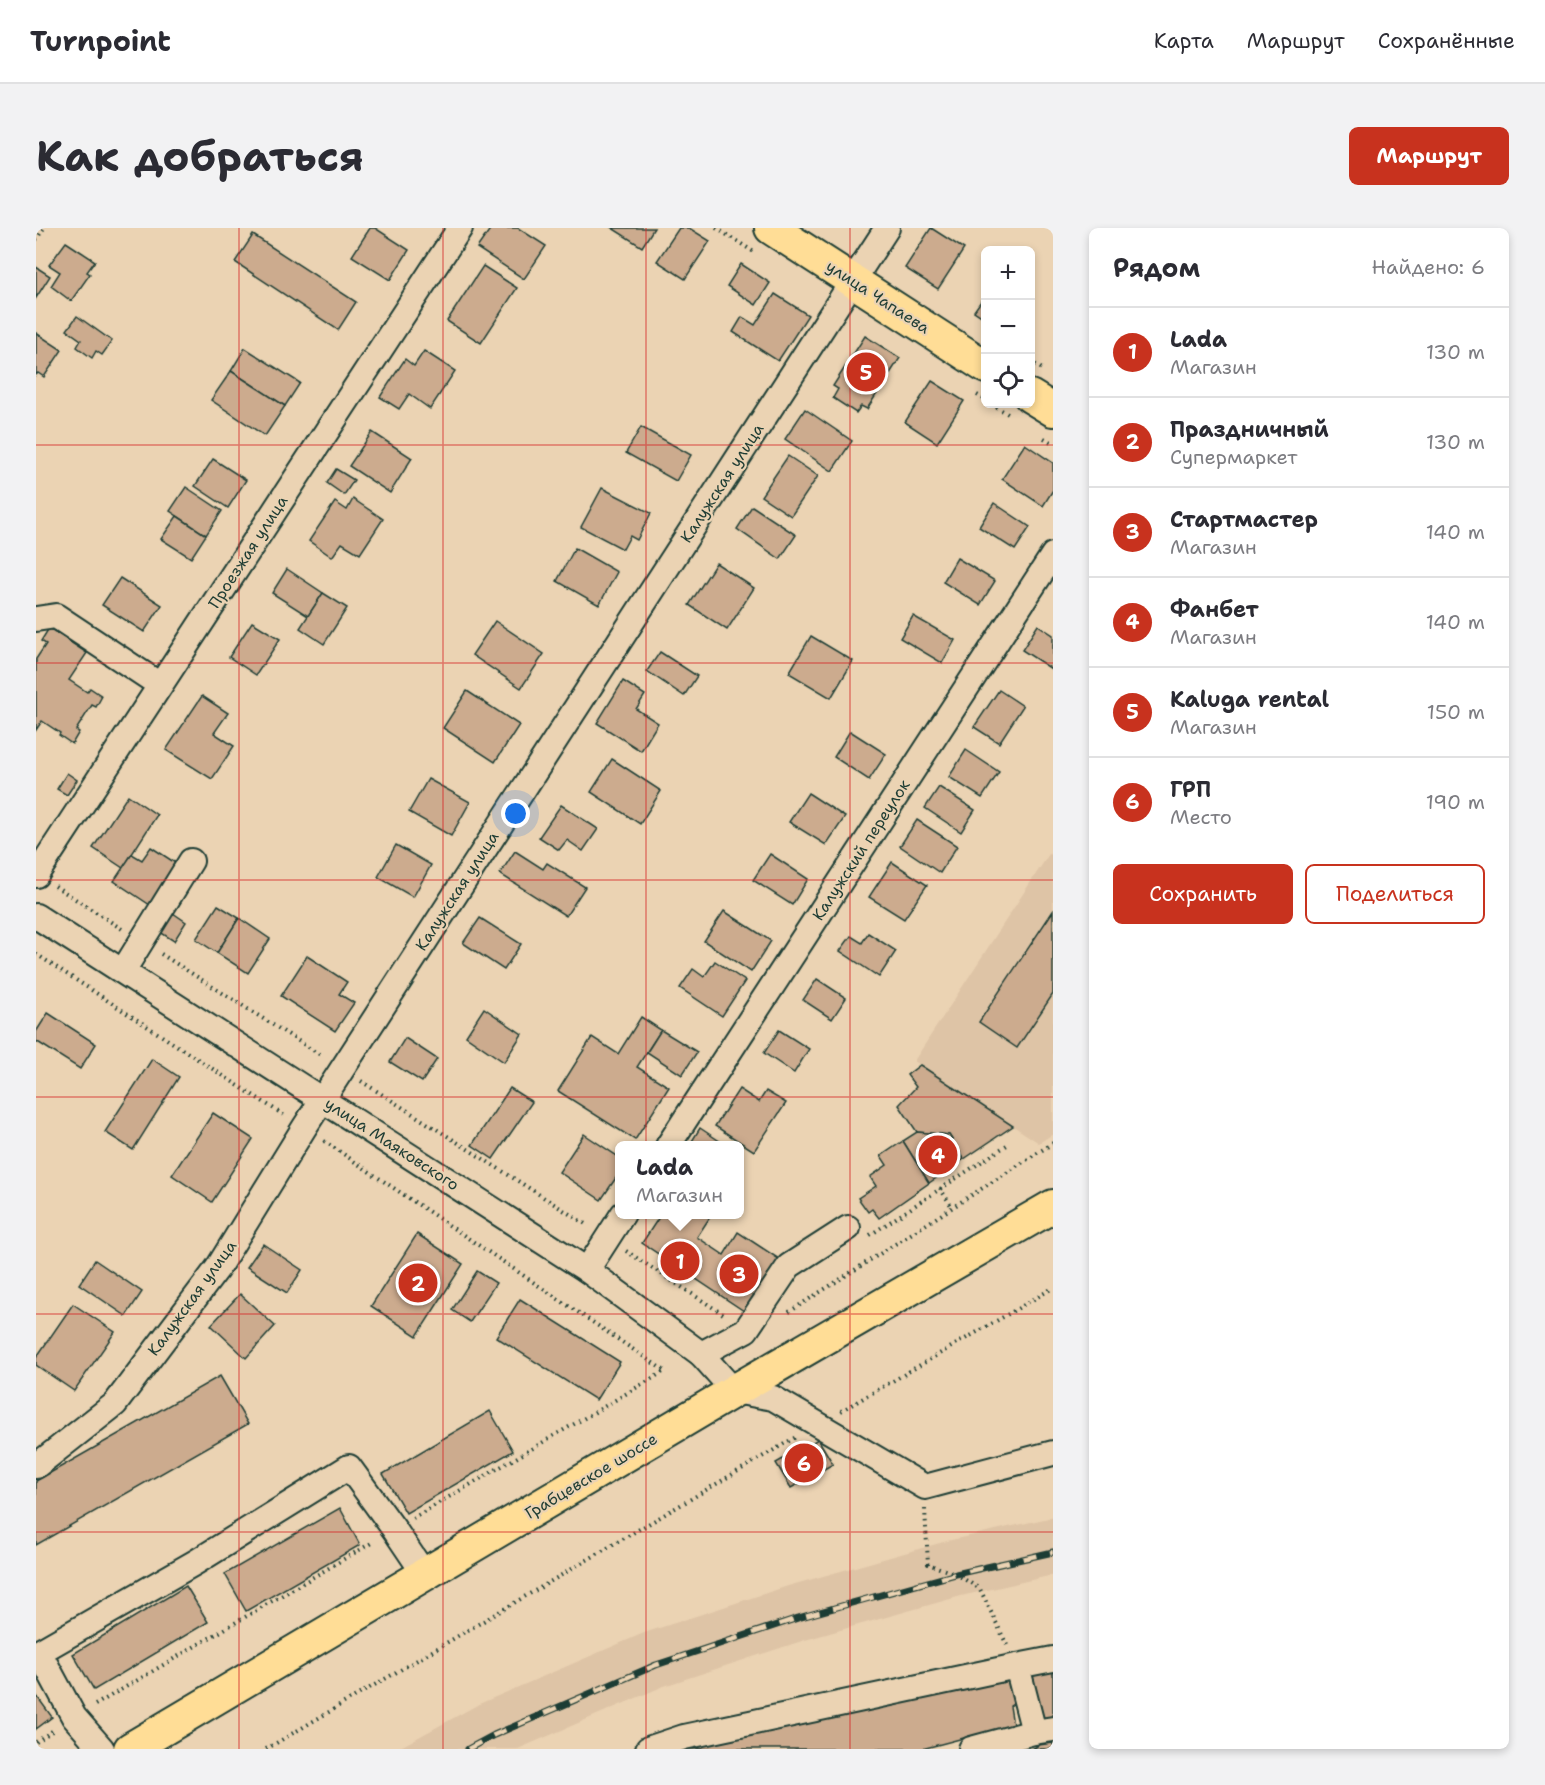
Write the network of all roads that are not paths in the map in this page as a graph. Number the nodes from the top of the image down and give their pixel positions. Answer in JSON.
{"nodes":[{"id":1,"x":460,"y":228,"type":"edge"},
{"id":2,"x":771,"y":228,"type":"edge"},
{"id":3,"x":887,"y":228,"type":"edge"},
{"id":4,"x":853,"y":281,"type":"junction"},
{"id":5,"x":981,"y":363,"type":"edge"},
{"id":6,"x":1035,"y":399,"type":"edge"},
{"id":7,"x":1053,"y":410,"type":"edge"},
{"id":8,"x":1053,"y":555,"type":"edge"},
{"id":9,"x":36,"y":619,"type":"edge"},
{"id":10,"x":160,"y":685,"type":"junction"},
{"id":11,"x":191,"y":861,"type":"dead end"},
{"id":12,"x":36,"y":875,"type":"edge"},
{"id":13,"x":36,"y":916,"type":"edge"},
{"id":14,"x":123,"y":971,"type":"junction"},
{"id":15,"x":322,"y":1100,"type":"junction"},
{"id":16,"x":671,"y":1141,"type":"edge"},
{"id":17,"x":1053,"y":1206,"type":"edge"},
{"id":18,"x":621,"y":1219,"type":"edge"},
{"id":19,"x":848,"y":1228,"type":"dead end"},
{"id":20,"x":587,"y":1270,"type":"junction"},
{"id":21,"x":701,"y":1354,"type":"junction"},
{"id":22,"x":734,"y":1391,"type":"junction"},
{"id":23,"x":1053,"y":1453,"type":"edge"},
{"id":24,"x":36,"y":1466,"type":"edge"},
{"id":25,"x":425,"y":1575,"type":"junction"},
{"id":26,"x":37,"y":1651,"type":"edge"},
{"id":27,"x":1053,"y":1659,"type":"edge"},
{"id":28,"x":1017,"y":1666,"type":"junction"},
{"id":29,"x":1044,"y":1731,"type":"edge"},
{"id":30,"x":102,"y":1749,"type":"edge"},
{"id":31,"x":130,"y":1749,"type":"edge"},
{"id":32,"x":648,"y":1749,"type":"edge"},
{"id":33,"x":971,"y":1749,"type":"edge"}],
"edges":[{"from":1,"to":10,"type":"street","name":"Проезжая улица"},
{"from":2,"to":4,"type":"main road","name":"улица Чапаева"},
{"from":3,"to":4,"type":"street","name":"Калужская улица"},
{"from":4,"to":5,"type":"main road","name":"улица Чапаева"},
{"from":4,"to":15,"type":"street","name":"Калужская улица"},
{"from":6,"to":7,"type":"main road"},
{"from":8,"to":16,"type":"street","name":"Калужский переулок"},
{"from":9,"to":10,"type":"street"},
{"from":10,"to":12,"type":"street","name":"Проезжая улица"},
{"from":11,"to":14,"type":"street"},
{"from":13,"to":14,"type":"street","name":"улица Маяковского"},
{"from":14,"to":15,"type":"street","name":"улица Маяковского"},
{"from":15,"to":20,"type":"street","name":"улица Маяковского"},
{"from":15,"to":24,"type":"street","name":"Калужская улица"},
{"from":17,"to":22,"type":"main road","name":"Грабцевское шоссе"},
{"from":18,"to":20,"type":"street"},
{"from":19,"to":21,"type":"street"},
{"from":20,"to":21,"type":"street","name":"улица Маяковского"},
{"from":21,"to":22,"type":"street","name":"улица Маяковского"},
{"from":22,"to":23,"type":"street"},
{"from":22,"to":25,"type":"main road","name":"Грабцевское шоссе"},
{"from":25,"to":26,"type":"street"},
{"from":25,"to":31,"type":"main road","name":"Грабцевское шоссе"},
{"from":26,"to":30,"type":"street"},
{"from":27,"to":28,"type":"street"},
{"from":28,"to":29,"type":"street"},
{"from":28,"to":32,"type":"street"},
{"from":29,"to":33,"type":"street"}]}
